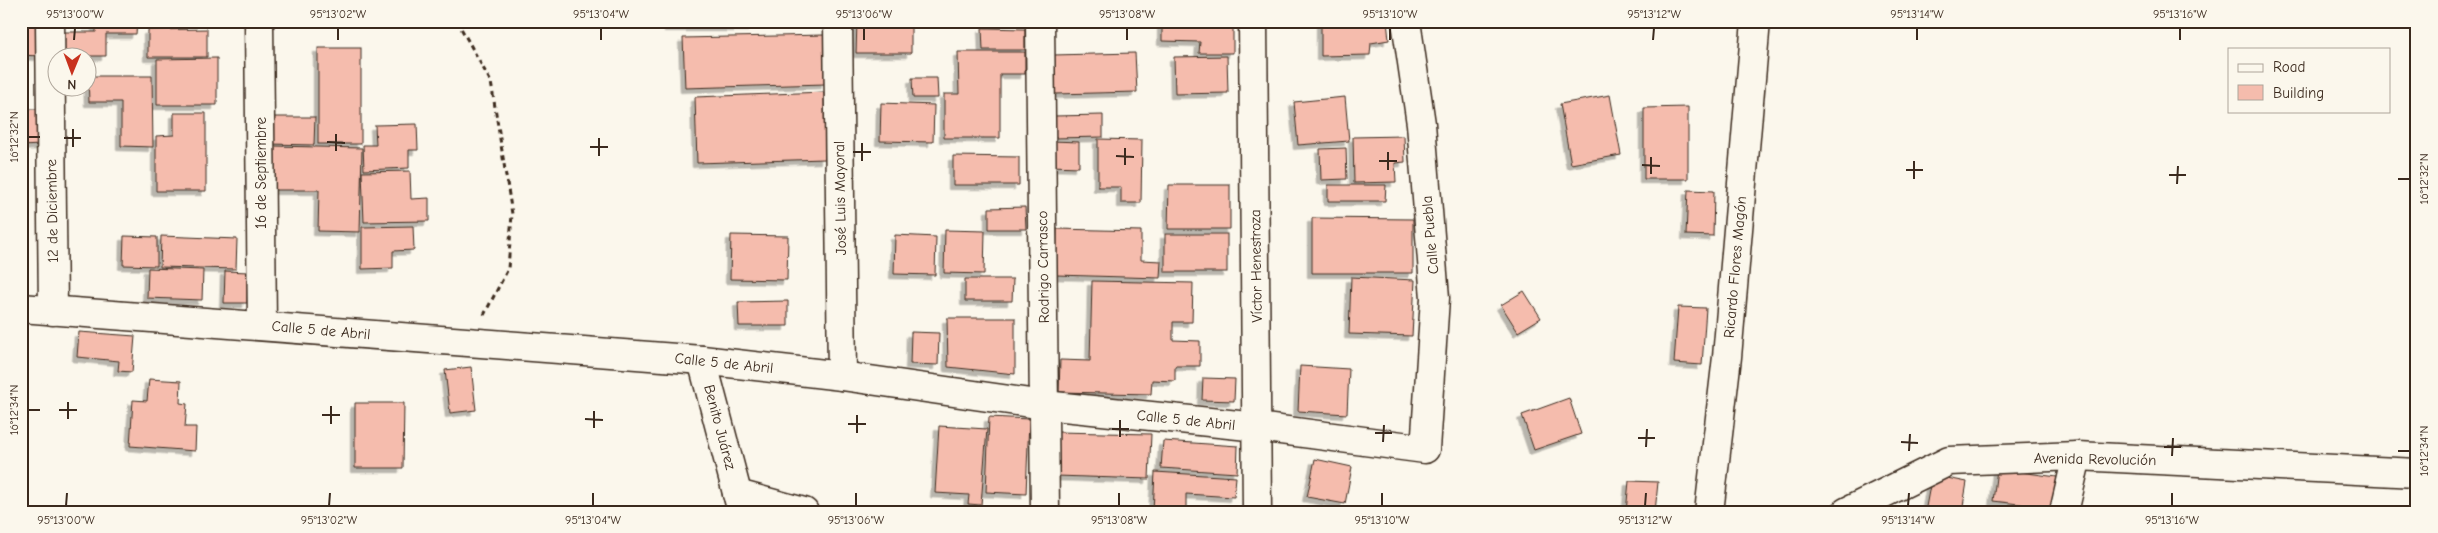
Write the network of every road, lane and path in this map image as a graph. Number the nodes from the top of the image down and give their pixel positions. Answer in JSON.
{"nodes":[{"id":1,"x":50,"y":21,"type":"edge"},
{"id":2,"x":259,"y":21,"type":"edge"},
{"id":3,"x":457,"y":21,"type":"edge"},
{"id":4,"x":838,"y":21,"type":"edge"},
{"id":5,"x":1040,"y":21,"type":"edge"},
{"id":6,"x":1253,"y":21,"type":"edge"},
{"id":7,"x":1406,"y":21,"type":"edge"},
{"id":8,"x":1756,"y":21,"type":"edge"},
{"id":9,"x":21,"y":308,"type":"edge"},
{"id":10,"x":53,"y":311,"type":"junction"},
{"id":11,"x":262,"y":325,"type":"junction"},
{"id":12,"x":470,"y":342,"type":"junction"},
{"id":13,"x":702,"y":360,"type":"junction"},
{"id":14,"x":842,"y":376,"type":"junction"},
{"id":15,"x":1044,"y":405,"type":"junction"},
{"id":16,"x":1258,"y":428,"type":"junction"},
{"id":17,"x":1425,"y":450,"type":"joint"},
{"id":18,"x":2077,"y":456,"type":"junction"},
{"id":19,"x":2417,"y":473,"type":"edge"},
{"id":20,"x":740,"y":503,"type":"edge"},
{"id":21,"x":804,"y":512,"type":"edge"},
{"id":22,"x":1045,"y":512,"type":"edge"},
{"id":23,"x":1257,"y":512,"type":"edge"},
{"id":24,"x":1709,"y":512,"type":"edge"},
{"id":25,"x":1846,"y":512,"type":"edge"},
{"id":26,"x":2064,"y":512,"type":"edge"}],
"edges":[{"from":1,"to":10,"type":"street","name":"12 de Diciembre"},
{"from":2,"to":11,"type":"street","name":"16 de Septiembre"},
{"from":3,"to":12,"type":"path"},
{"from":4,"to":14,"type":"street","name":"José Luis Mayoral"},
{"from":5,"to":15,"type":"street","name":"Rodrigo Carrasco"},
{"from":6,"to":16,"type":"street","name":"Víctor Henestroza"},
{"from":7,"to":17,"type":"street","name":"Calle Puebla"},
{"from":8,"to":24,"type":"street","name":"Ricardo Flores Magón"},
{"from":9,"to":10,"type":"street","name":"Calle 5 de Abril"},
{"from":10,"to":11,"type":"street","name":"Calle 5 de Abril"},
{"from":11,"to":12,"type":"street","name":"Calle 5 de Abril"},
{"from":12,"to":13,"type":"street","name":"Calle 5 de Abril"},
{"from":13,"to":14,"type":"street","name":"Calle 5 de Abril"},
{"from":13,"to":20,"type":"street","name":"Benito Juárez"},
{"from":14,"to":15,"type":"street","name":"Calle 5 de Abril"},
{"from":15,"to":16,"type":"street","name":"Calle 5 de Abril"},
{"from":15,"to":22,"type":"street","name":"Rodrigo Carrasco"},
{"from":16,"to":17,"type":"street","name":"Calle 5 de Abril"},
{"from":16,"to":23,"type":"street","name":"Víctor Henestroza"},
{"from":18,"to":19,"type":"street","name":"Avenida Revolución"},
{"from":18,"to":25,"type":"street","name":"Avenida Revolución"},
{"from":18,"to":26,"type":"street"},
{"from":20,"to":21,"type":"street","name":"Benito Juárez"}]}
